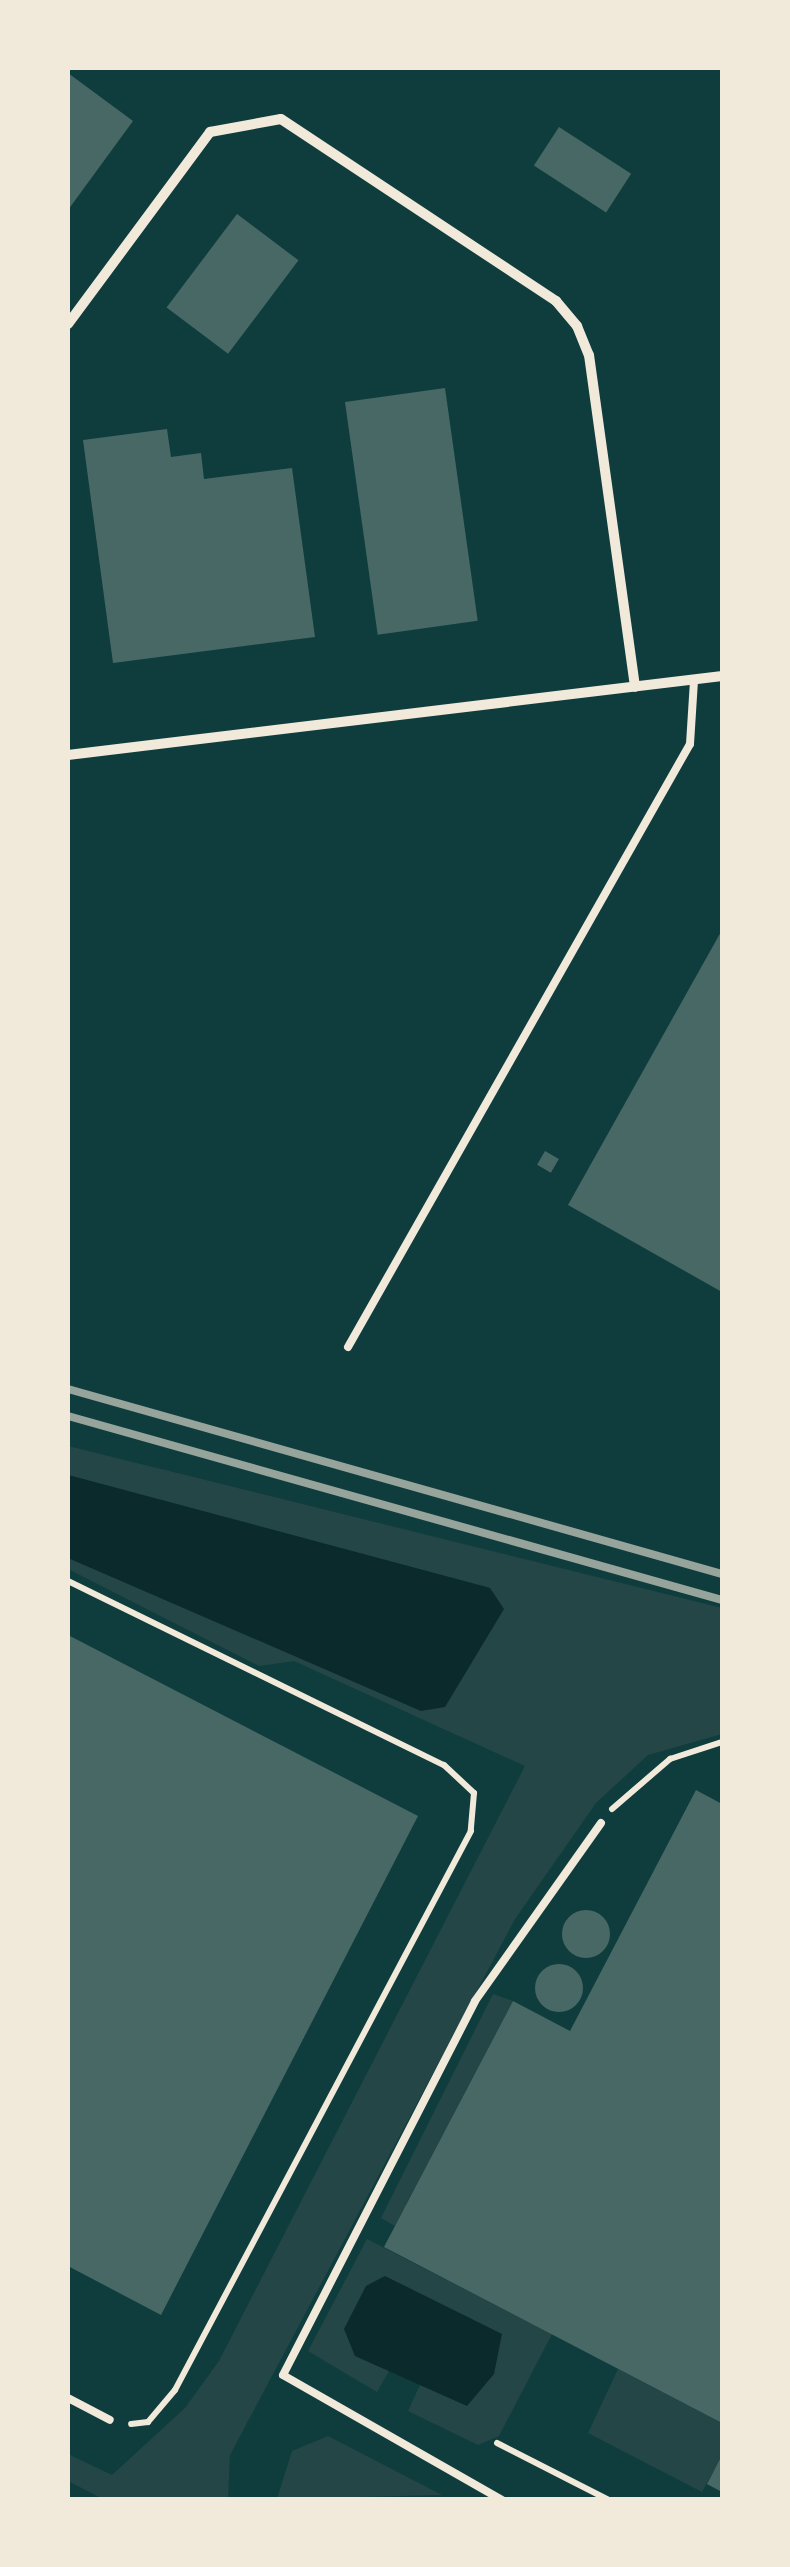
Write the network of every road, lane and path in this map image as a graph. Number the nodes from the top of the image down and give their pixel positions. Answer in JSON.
{"nodes":[{"id":1,"x":68,"y":324,"type":"edge"},
{"id":2,"x":722,"y":676,"type":"edge"},
{"id":3,"x":694,"y":680,"type":"junction"},
{"id":4,"x":634,"y":687,"type":"junction"},
{"id":5,"x":68,"y":755,"type":"edge"},
{"id":6,"x":348,"y":1346,"type":"dead end"},
{"id":7,"x":68,"y":1581,"type":"edge"},
{"id":8,"x":722,"y":1742,"type":"edge"},
{"id":9,"x":601,"y":1822,"type":"joint"},
{"id":10,"x":68,"y":2398,"type":"edge"},
{"id":11,"x":110,"y":2420,"type":"joint"},
{"id":12,"x":497,"y":2442,"type":"dead end"},
{"id":13,"x":502,"y":2500,"type":"edge"},
{"id":14,"x":609,"y":2500,"type":"edge"}],
"edges":[{"from":1,"to":4,"type":"street"},
{"from":2,"to":3,"type":"street"},
{"from":3,"to":4,"type":"street"},
{"from":3,"to":6,"type":"lane"},
{"from":4,"to":5,"type":"street"},
{"from":7,"to":11,"type":"path"},
{"from":8,"to":9,"type":"path"},
{"from":9,"to":13,"type":"lane"},
{"from":10,"to":11,"type":"lane"},
{"from":12,"to":14,"type":"path"}]}
